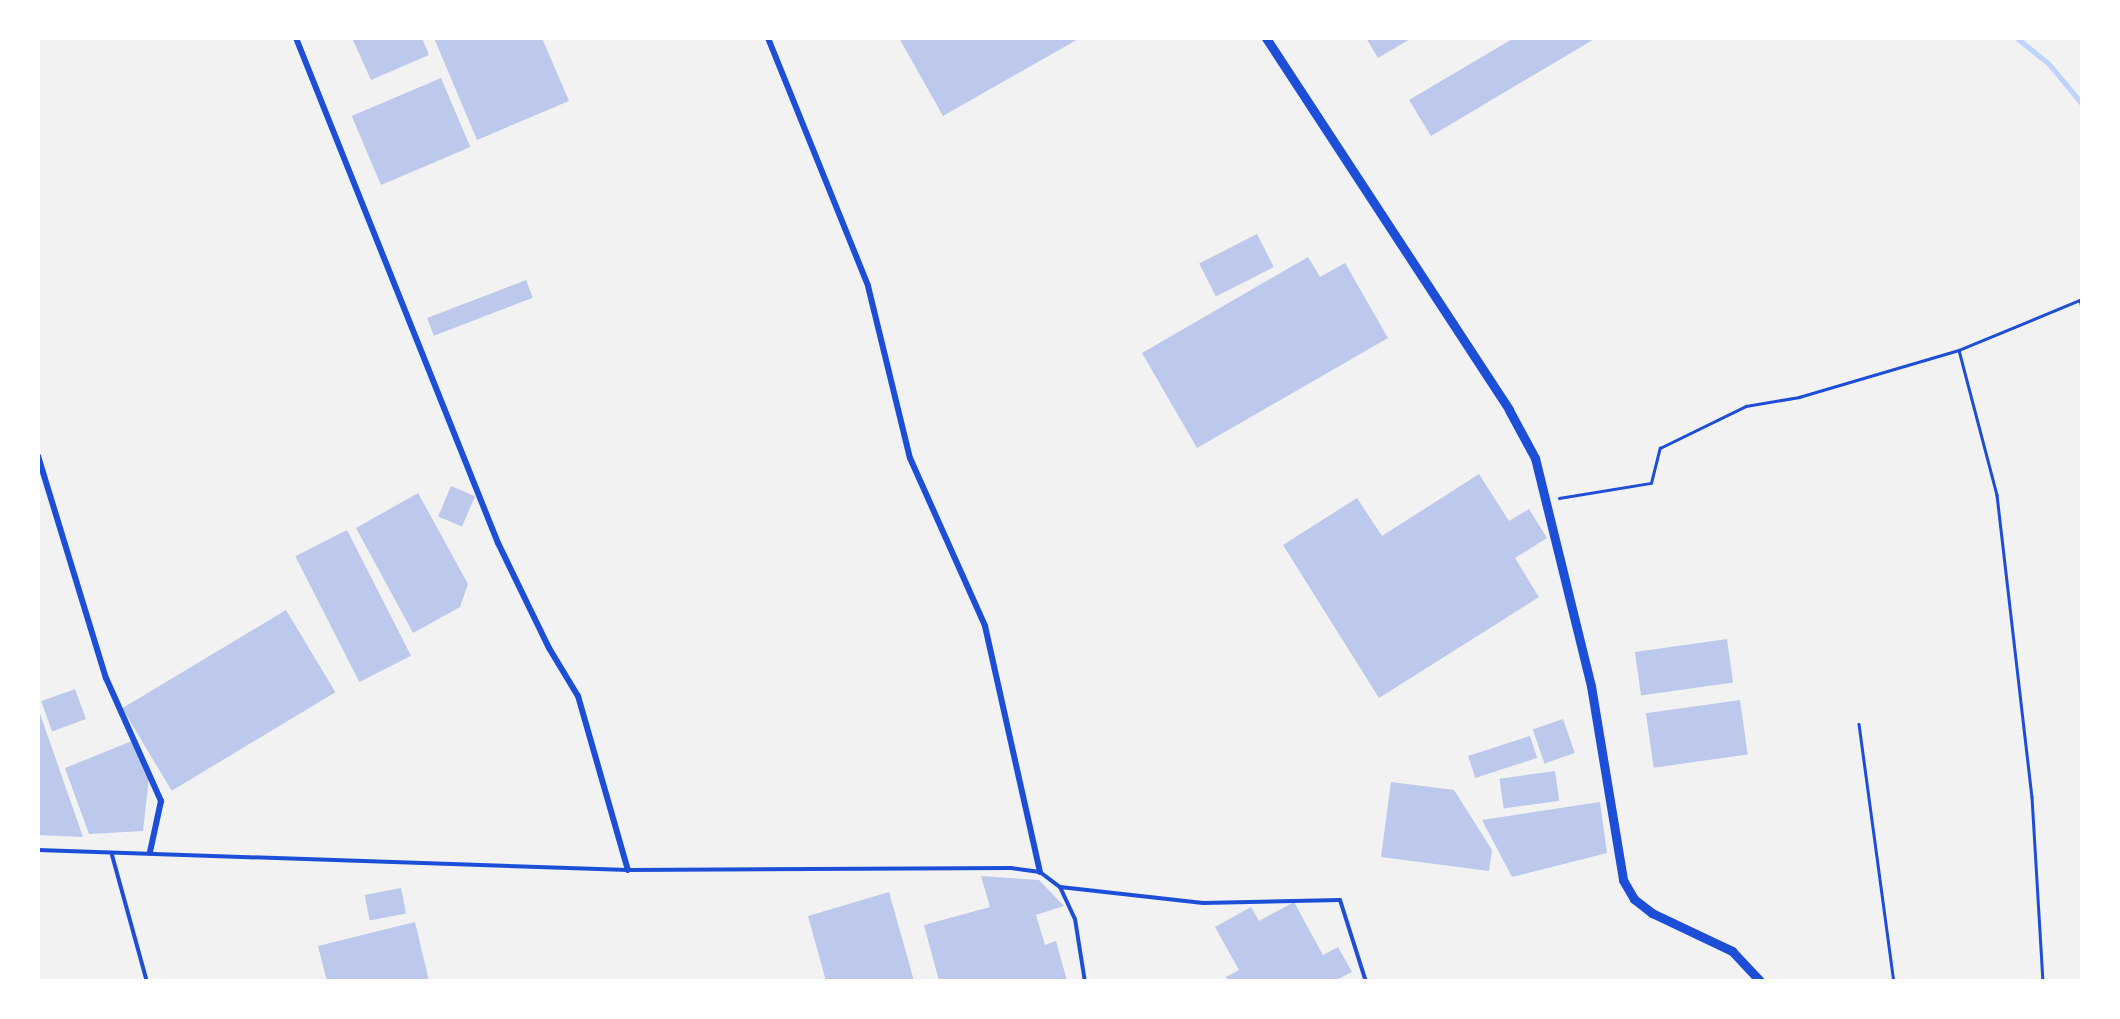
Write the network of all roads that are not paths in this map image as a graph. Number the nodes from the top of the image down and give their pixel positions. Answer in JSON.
{"nodes":[{"id":1,"x":296,"y":38,"type":"edge"},
{"id":2,"x":768,"y":38,"type":"edge"},
{"id":3,"x":1266,"y":38,"type":"edge"},
{"id":4,"x":38,"y":456,"type":"edge"},
{"id":5,"x":38,"y":850,"type":"edge"},
{"id":6,"x":150,"y":852,"type":"junction"},
{"id":7,"x":112,"y":855,"type":"junction"},
{"id":8,"x":628,"y":870,"type":"junction"},
{"id":9,"x":1040,"y":872,"type":"junction"},
{"id":10,"x":1060,"y":887,"type":"junction"},
{"id":11,"x":147,"y":982,"type":"edge"},
{"id":12,"x":1085,"y":982,"type":"edge"},
{"id":13,"x":1366,"y":982,"type":"edge"},
{"id":14,"x":1760,"y":982,"type":"edge"}],
"edges":[{"from":1,"to":8,"type":"street"},
{"from":2,"to":9,"type":"street"},
{"from":3,"to":14,"type":"street"},
{"from":4,"to":6,"type":"street"},
{"from":5,"to":7,"type":"lane"},
{"from":6,"to":7,"type":"lane"},
{"from":6,"to":8,"type":"lane"},
{"from":7,"to":11,"type":"lane"},
{"from":8,"to":9,"type":"lane"},
{"from":9,"to":10,"type":"lane"},
{"from":10,"to":12,"type":"lane"},
{"from":10,"to":13,"type":"lane"}]}
